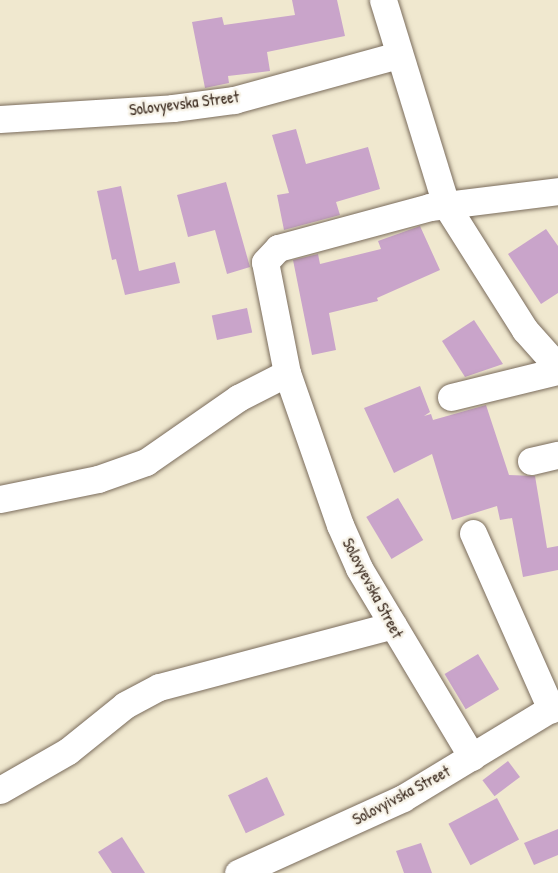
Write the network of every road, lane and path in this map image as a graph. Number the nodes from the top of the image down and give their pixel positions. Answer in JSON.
{"nodes":[{"id":1,"x":383,"y":0,"type":"edge"},
{"id":2,"x":399,"y":55,"type":"junction"},
{"id":3,"x":0,"y":119,"type":"edge"},
{"id":4,"x":558,"y":191,"type":"edge"},
{"id":5,"x":446,"y":205,"type":"junction"},
{"id":6,"x":558,"y":369,"type":"edge"},
{"id":7,"x":287,"y":373,"type":"junction"},
{"id":8,"x":451,"y":397,"type":"dead end"},
{"id":9,"x":558,"y":455,"type":"edge"},
{"id":10,"x":531,"y":461,"type":"dead end"},
{"id":11,"x":0,"y":499,"type":"edge"},
{"id":12,"x":473,"y":533,"type":"dead end"},
{"id":13,"x":393,"y":625,"type":"junction"},
{"id":14,"x":554,"y":706,"type":"edge"},
{"id":15,"x":472,"y":757,"type":"junction"},
{"id":16,"x":0,"y":790,"type":"edge"},
{"id":17,"x":238,"y":873,"type":"edge"}],
"edges":[{"from":1,"to":2,"type":"street"},
{"from":2,"to":3,"type":"street","name":"Solovyevska Street"},
{"from":2,"to":5,"type":"street"},
{"from":4,"to":5,"type":"street","name":"Solovyevska Street"},
{"from":5,"to":6,"type":"street"},
{"from":5,"to":7,"type":"street","name":"Solovyevska Street"},
{"from":6,"to":8,"type":"street"},
{"from":7,"to":11,"type":"street"},
{"from":7,"to":13,"type":"street","name":"Solovyevska Street"},
{"from":9,"to":10,"type":"street"},
{"from":12,"to":14,"type":"street"},
{"from":13,"to":15,"type":"street","name":"Solovyevska Street"},
{"from":13,"to":16,"type":"street"},
{"from":14,"to":15,"type":"street","name":"Solovyivska Street"},
{"from":15,"to":17,"type":"street","name":"Solovyivska Street"}]}
